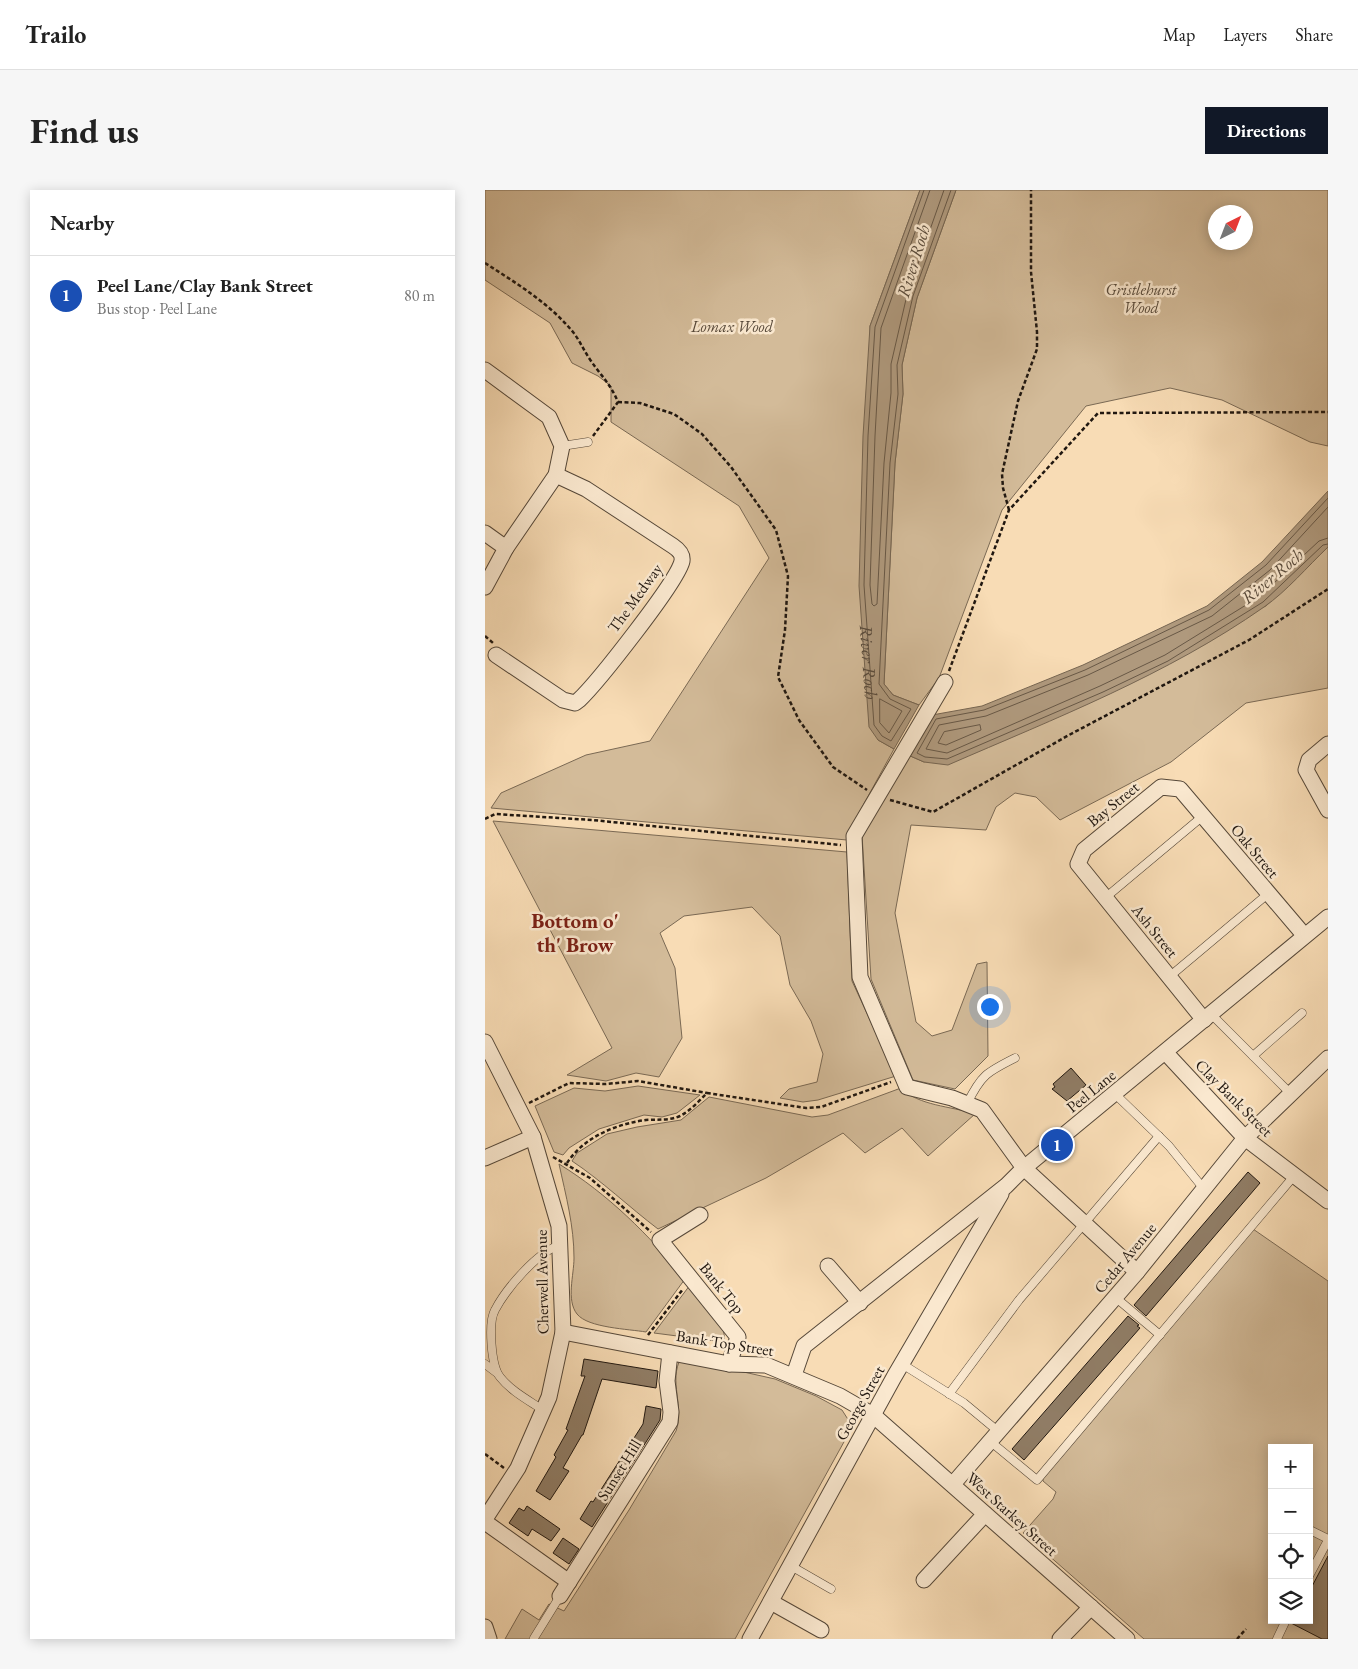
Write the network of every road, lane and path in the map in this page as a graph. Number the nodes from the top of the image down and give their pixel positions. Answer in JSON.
{"nodes":[{"id":1,"x":1031,"y":190,"type":"edge"},
{"id":2,"x":485,"y":264,"type":"edge"},
{"id":3,"x":485,"y":370,"type":"edge"},
{"id":4,"x":618,"y":402,"type":"junction"},
{"id":5,"x":1328,"y":412,"type":"edge"},
{"id":6,"x":588,"y":442,"type":"joint"},
{"id":7,"x":562,"y":446,"type":"junction"},
{"id":8,"x":556,"y":475,"type":"junction"},
{"id":9,"x":1009,"y":510,"type":"junction"},
{"id":10,"x":485,"y":533,"type":"edge"},
{"id":11,"x":506,"y":548,"type":"junction"},
{"id":12,"x":485,"y":587,"type":"edge"},
{"id":13,"x":1328,"y":589,"type":"edge"},
{"id":14,"x":496,"y":655,"type":"dead end"},
{"id":15,"x":945,"y":682,"type":"joint"},
{"id":16,"x":1328,"y":744,"type":"edge"},
{"id":17,"x":1180,"y":789,"type":"joint"},
{"id":18,"x":876,"y":797,"type":"junction"},
{"id":19,"x":1328,"y":810,"type":"edge"},
{"id":20,"x":1203,"y":816,"type":"junction"},
{"id":21,"x":485,"y":819,"type":"edge"},
{"id":22,"x":855,"y":846,"type":"junction"},
{"id":23,"x":1078,"y":864,"type":"joint"},
{"id":24,"x":1269,"y":893,"type":"junction"},
{"id":25,"x":1105,"y":898,"type":"junction"},
{"id":26,"x":1328,"y":917,"type":"edge"},
{"id":27,"x":1304,"y":935,"type":"junction"},
{"id":28,"x":1169,"y":977,"type":"junction"},
{"id":29,"x":1302,"y":1013,"type":"dead end"},
{"id":30,"x":1208,"y":1017,"type":"junction"},
{"id":31,"x":485,"y":1042,"type":"edge"},
{"id":32,"x":1166,"y":1053,"type":"junction"},
{"id":33,"x":1253,"y":1056,"type":"junction"},
{"id":34,"x":1015,"y":1058,"type":"dead end"},
{"id":35,"x":1328,"y":1059,"type":"edge"},
{"id":36,"x":903,"y":1078,"type":"junction"},
{"id":37,"x":707,"y":1093,"type":"junction"},
{"id":38,"x":1115,"y":1094,"type":"junction"},
{"id":39,"x":1291,"y":1094,"type":"junction"},
{"id":40,"x":967,"y":1104,"type":"junction"},
{"id":41,"x":519,"y":1109,"type":"junction"},
{"id":42,"x":1159,"y":1136,"type":"junction"},
{"id":43,"x":533,"y":1137,"type":"junction"},
{"id":44,"x":1245,"y":1138,"type":"junction"},
{"id":45,"x":537,"y":1152,"type":"junction"},
{"id":46,"x":485,"y":1158,"type":"edge"},
{"id":47,"x":567,"y":1163,"type":"junction"},
{"id":48,"x":1024,"y":1168,"type":"junction"},
{"id":49,"x":1294,"y":1176,"type":"junction"},
{"id":50,"x":1006,"y":1186,"type":"junction"},
{"id":51,"x":1204,"y":1189,"type":"junction"},
{"id":52,"x":1328,"y":1201,"type":"edge"},
{"id":53,"x":701,"y":1215,"type":"dead end"},
{"id":54,"x":1084,"y":1224,"type":"junction"},
{"id":55,"x":660,"y":1240,"type":"junction"},
{"id":56,"x":559,"y":1245,"type":"junction"},
{"id":57,"x":828,"y":1266,"type":"dead end"},
{"id":58,"x":1137,"y":1272,"type":"junction"},
{"id":59,"x":691,"y":1278,"type":"junction"},
{"id":60,"x":1115,"y":1297,"type":"junction"},
{"id":61,"x":860,"y":1303,"type":"junction"},
{"id":62,"x":563,"y":1332,"type":"junction"},
{"id":63,"x":1159,"y":1335,"type":"junction"},
{"id":64,"x":640,"y":1347,"type":"junction"},
{"id":65,"x":489,"y":1353,"type":"edge"},
{"id":66,"x":670,"y":1353,"type":"junction"},
{"id":67,"x":485,"y":1364,"type":"edge"},
{"id":68,"x":729,"y":1364,"type":"junction"},
{"id":69,"x":902,"y":1364,"type":"junction"},
{"id":70,"x":498,"y":1374,"type":"junction"},
{"id":71,"x":794,"y":1375,"type":"junction"},
{"id":72,"x":949,"y":1394,"type":"junction"},
{"id":73,"x":543,"y":1410,"type":"junction"},
{"id":74,"x":873,"y":1415,"type":"junction"},
{"id":75,"x":995,"y":1437,"type":"junction"},
{"id":76,"x":485,"y":1454,"type":"edge"},
{"id":77,"x":513,"y":1475,"type":"junction"},
{"id":78,"x":953,"y":1484,"type":"junction"},
{"id":79,"x":985,"y":1514,"type":"junction"},
{"id":80,"x":485,"y":1520,"type":"edge"},
{"id":81,"x":1313,"y":1532,"type":"edge"},
{"id":82,"x":1328,"y":1540,"type":"edge"},
{"id":83,"x":791,"y":1566,"type":"junction"},
{"id":84,"x":1313,"y":1568,"type":"edge"},
{"id":85,"x":924,"y":1580,"type":"dead end"},
{"id":86,"x":569,"y":1582,"type":"junction"},
{"id":87,"x":831,"y":1589,"type":"dead end"},
{"id":88,"x":560,"y":1596,"type":"joint"},
{"id":89,"x":771,"y":1602,"type":"junction"},
{"id":90,"x":1091,"y":1607,"type":"junction"},
{"id":91,"x":1284,"y":1624,"type":"edge"},
{"id":92,"x":485,"y":1627,"type":"edge"},
{"id":93,"x":1246,"y":1629,"type":"dead end"},
{"id":94,"x":821,"y":1630,"type":"dead end"},
{"id":95,"x":534,"y":1638,"type":"dead end"},
{"id":96,"x":489,"y":1639,"type":"edge"},
{"id":97,"x":750,"y":1639,"type":"edge"},
{"id":98,"x":1060,"y":1639,"type":"edge"},
{"id":99,"x":1127,"y":1639,"type":"edge"},
{"id":100,"x":1237,"y":1639,"type":"edge"},
{"id":101,"x":1277,"y":1639,"type":"edge"}],
"edges":[{"from":1,"to":9,"type":"path"},
{"from":2,"to":4,"type":"path"},
{"from":3,"to":7,"type":"street"},
{"from":4,"to":6,"type":"path"},
{"from":4,"to":18,"type":"path"},
{"from":5,"to":9,"type":"path"},
{"from":6,"to":7,"type":"lane"},
{"from":7,"to":8,"type":"street"},
{"from":8,"to":11,"type":"street"},
{"from":8,"to":14,"type":"street","name":"The Medway"},
{"from":9,"to":15,"type":"path"},
{"from":10,"to":11,"type":"street"},
{"from":11,"to":12,"type":"street"},
{"from":13,"to":18,"type":"path"},
{"from":15,"to":18,"type":"street"},
{"from":16,"to":19,"type":"street"},
{"from":17,"to":20,"type":"street","name":"Oak Street"},
{"from":17,"to":23,"type":"street","name":"Bay Street"},
{"from":18,"to":22,"type":"street"},
{"from":20,"to":24,"type":"street","name":"Oak Street"},
{"from":20,"to":25,"type":"lane"},
{"from":21,"to":22,"type":"path"},
{"from":22,"to":36,"type":"street"},
{"from":23,"to":25,"type":"street","name":"Ash Street"},
{"from":24,"to":27,"type":"street","name":"Oak Street"},
{"from":24,"to":28,"type":"lane"},
{"from":25,"to":28,"type":"street","name":"Ash Street"},
{"from":26,"to":27,"type":"street","name":"Peel Lane"},
{"from":27,"to":30,"type":"street","name":"Peel Lane"},
{"from":28,"to":30,"type":"street","name":"Ash Street"},
{"from":29,"to":33,"type":"lane"},
{"from":30,"to":32,"type":"street","name":"Peel Lane"},
{"from":30,"to":33,"type":"lane"},
{"from":31,"to":41,"type":"street","name":"Cherwell Avenue"},
{"from":32,"to":38,"type":"street","name":"Peel Lane"},
{"from":32,"to":44,"type":"street","name":"Clay Bank Street"},
{"from":33,"to":39,"type":"lane"},
{"from":34,"to":40,"type":"lane"},
{"from":35,"to":39,"type":"street","name":"Cedar Avenue"},
{"from":36,"to":37,"type":"path"},
{"from":36,"to":40,"type":"street"},
{"from":37,"to":41,"type":"path"},
{"from":37,"to":47,"type":"path"},
{"from":38,"to":42,"type":"lane"},
{"from":38,"to":48,"type":"street","name":"Peel Lane"},
{"from":39,"to":44,"type":"street","name":"Cedar Avenue"},
{"from":40,"to":48,"type":"street"},
{"from":41,"to":43,"type":"street","name":"Cherwell Avenue"},
{"from":42,"to":51,"type":"lane"},
{"from":42,"to":54,"type":"lane"},
{"from":43,"to":45,"type":"street","name":"Cherwell Avenue"},
{"from":43,"to":46,"type":"street"},
{"from":44,"to":49,"type":"street","name":"Clay Bank Street"},
{"from":44,"to":51,"type":"street","name":"Cedar Avenue"},
{"from":45,"to":47,"type":"path"},
{"from":45,"to":56,"type":"street","name":"Cherwell Avenue"},
{"from":47,"to":55,"type":"path"},
{"from":48,"to":50,"type":"street","name":"Peel Lane"},
{"from":48,"to":54,"type":"street"},
{"from":49,"to":52,"type":"street","name":"Clay Bank Street"},
{"from":49,"to":63,"type":"lane"},
{"from":50,"to":61,"type":"street","name":"Peel Lane"},
{"from":50,"to":69,"type":"street","name":"George Street"},
{"from":51,"to":58,"type":"street","name":"Cedar Avenue"},
{"from":53,"to":55,"type":"street"},
{"from":54,"to":58,"type":"street"},
{"from":54,"to":72,"type":"lane"},
{"from":55,"to":59,"type":"street","name":"Bank Top"},
{"from":56,"to":62,"type":"street","name":"Cherwell Avenue"},
{"from":56,"to":65,"type":"lane"},
{"from":57,"to":61,"type":"street"},
{"from":58,"to":60,"type":"street","name":"Cedar Avenue"},
{"from":59,"to":64,"type":"path"},
{"from":59,"to":68,"type":"street","name":"Bank Top"},
{"from":60,"to":63,"type":"lane"},
{"from":60,"to":75,"type":"street","name":"Cedar Avenue"},
{"from":61,"to":71,"type":"street","name":"Peel Lane"},
{"from":62,"to":64,"type":"street","name":"Bank Top Street"},
{"from":62,"to":73,"type":"street","name":"Cherwell Avenue"},
{"from":63,"to":75,"type":"lane"},
{"from":64,"to":66,"type":"street","name":"Bank Top Street"},
{"from":65,"to":70,"type":"lane"},
{"from":66,"to":68,"type":"street","name":"Bank Top Street"},
{"from":66,"to":86,"type":"street","name":"Sunset Hill"},
{"from":67,"to":70,"type":"lane"},
{"from":68,"to":71,"type":"street","name":"Bank Top Street"},
{"from":69,"to":72,"type":"lane"},
{"from":69,"to":74,"type":"street","name":"George Street"},
{"from":70,"to":73,"type":"lane"},
{"from":71,"to":74,"type":"street","name":"Bank Top Street"},
{"from":72,"to":75,"type":"lane"},
{"from":73,"to":77,"type":"street","name":"Cherwell Avenue"},
{"from":74,"to":78,"type":"street","name":"West Starkey Street"},
{"from":74,"to":83,"type":"street","name":"George Street"},
{"from":75,"to":78,"type":"street","name":"Cedar Avenue"},
{"from":76,"to":77,"type":"path"},
{"from":77,"to":80,"type":"street","name":"Cherwell Avenue"},
{"from":78,"to":79,"type":"street","name":"West Starkey Street"},
{"from":79,"to":85,"type":"street"},
{"from":79,"to":90,"type":"street","name":"West Starkey Street"},
{"from":80,"to":86,"type":"street"},
{"from":81,"to":82,"type":"lane"},
{"from":82,"to":84,"type":"lane"},
{"from":83,"to":87,"type":"lane"},
{"from":83,"to":89,"type":"street","name":"George Street"},
{"from":86,"to":88,"type":"street","name":"Sunset Hill"},
{"from":88,"to":95,"type":"lane"},
{"from":89,"to":94,"type":"street"},
{"from":89,"to":97,"type":"street","name":"George Street"},
{"from":90,"to":98,"type":"street"},
{"from":90,"to":99,"type":"street","name":"West Starkey Street"},
{"from":91,"to":101,"type":"lane"},
{"from":92,"to":96,"type":"street"},
{"from":93,"to":100,"type":"path"}]}
